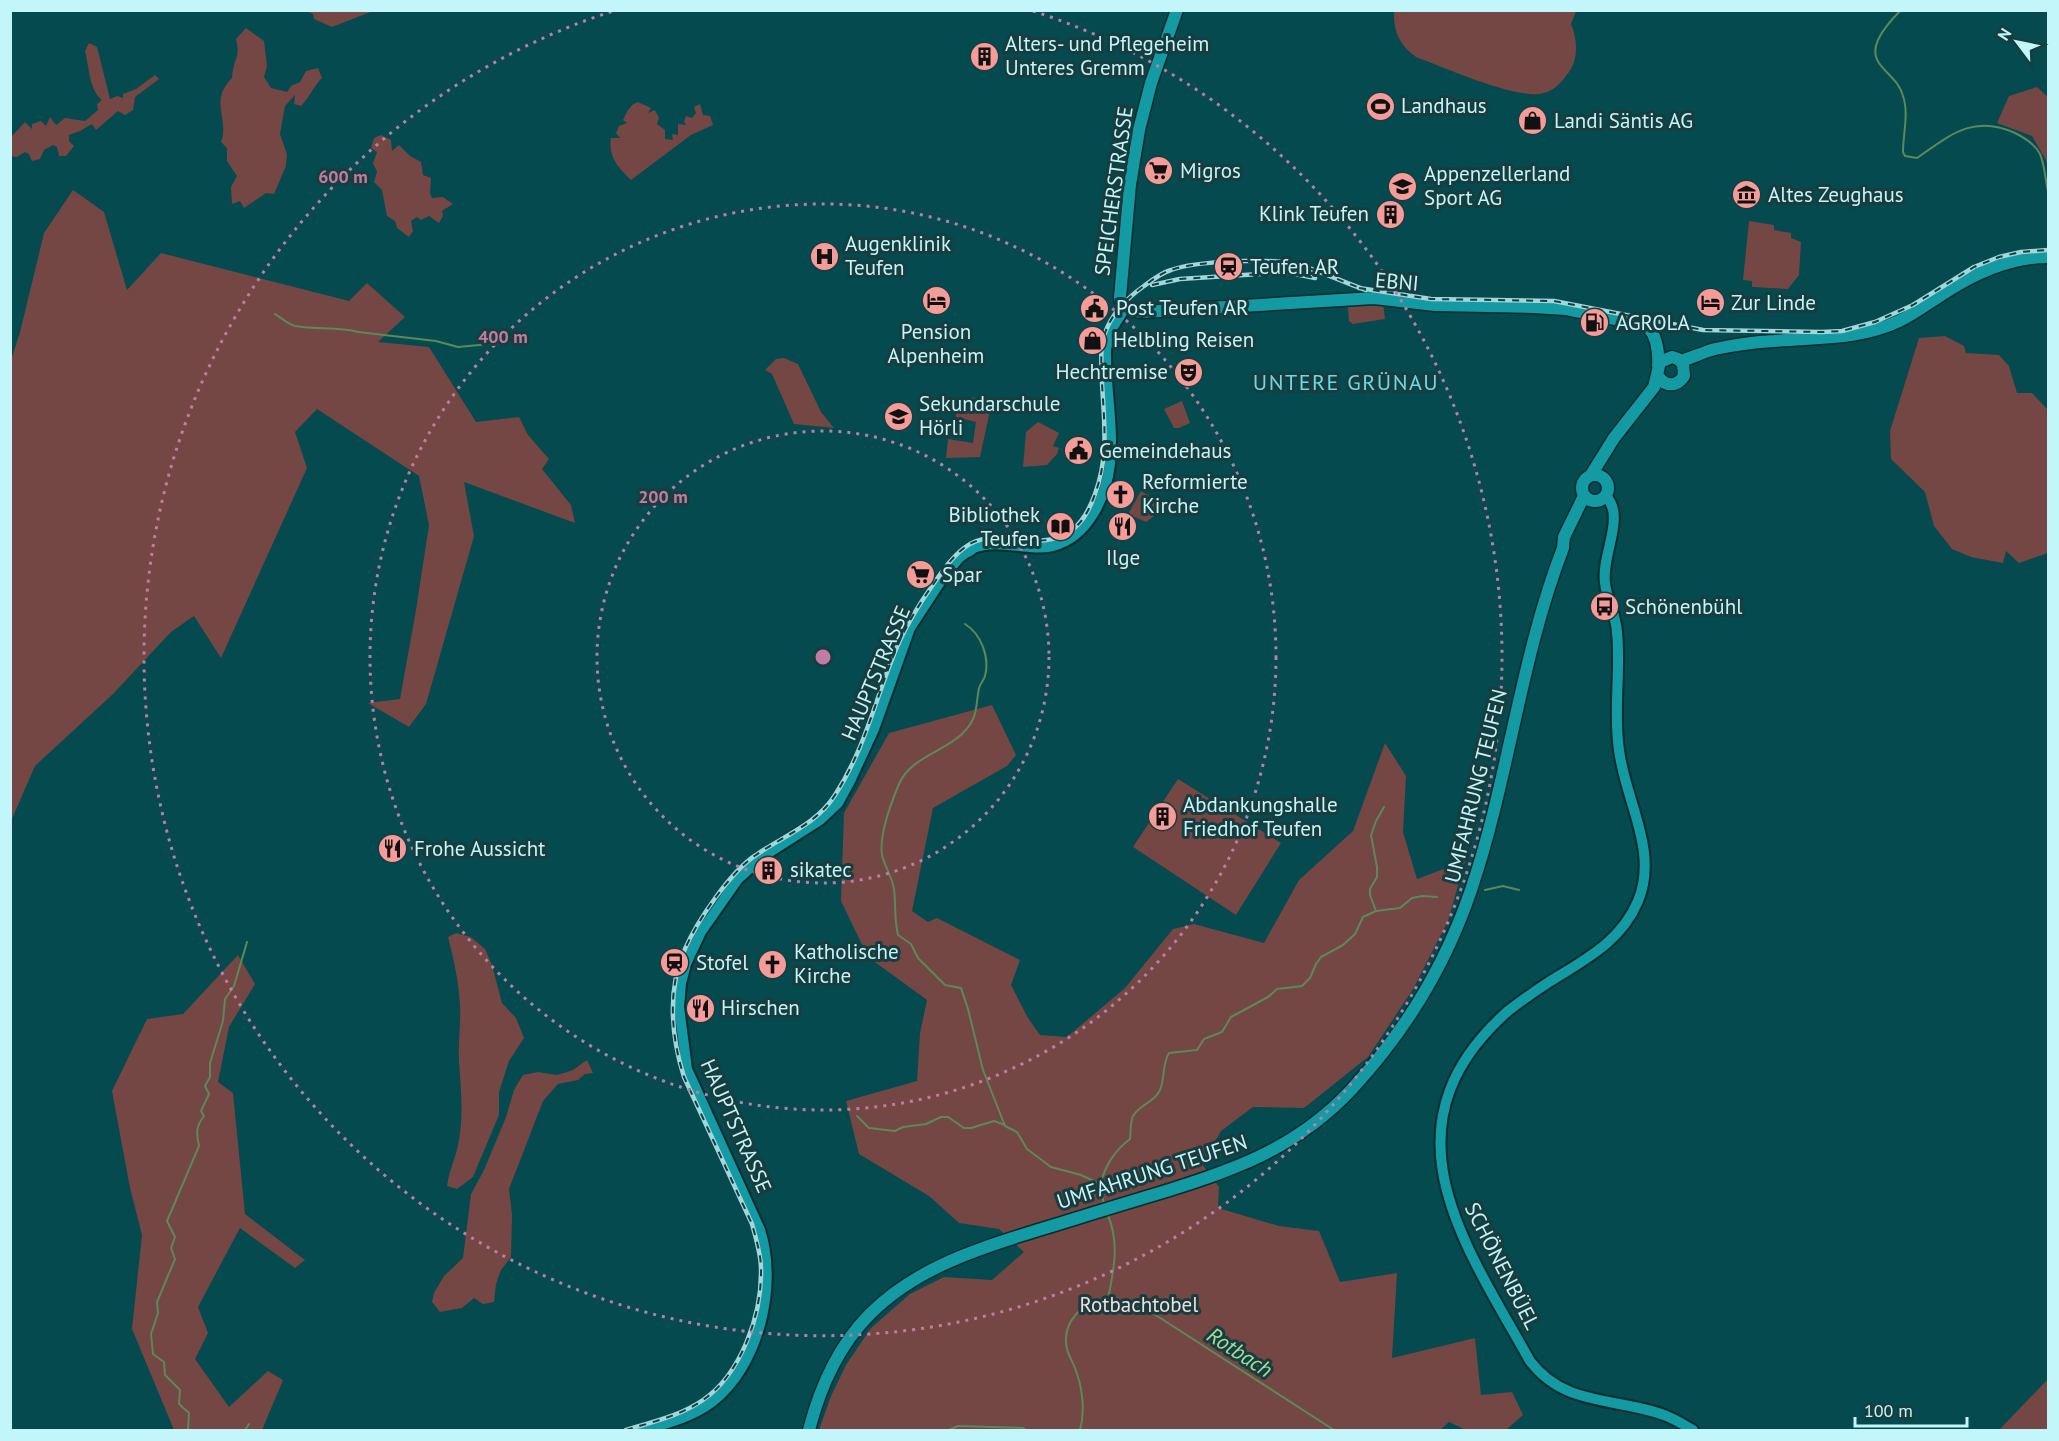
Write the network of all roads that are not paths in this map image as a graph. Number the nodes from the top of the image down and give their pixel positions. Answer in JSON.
{"nodes":[{"id":1,"x":1177,"y":10,"type":"edge"},
{"id":2,"x":2049,"y":257,"type":"edge"},
{"id":3,"x":1125,"y":308,"type":"junction"},
{"id":4,"x":1656,"y":342,"type":"junction"},
{"id":5,"x":1679,"y":363,"type":"junction"},
{"id":6,"x":1658,"y":371,"type":"junction"},
{"id":7,"x":1670,"y":384,"type":"junction"},
{"id":8,"x":1597,"y":476,"type":"junction"},
{"id":9,"x":1595,"y":498,"type":"junction"},
{"id":10,"x":645,"y":1431,"type":"edge"},
{"id":11,"x":809,"y":1431,"type":"edge"},
{"id":12,"x":1693,"y":1431,"type":"edge"}],
"edges":[{"from":1,"to":3,"type":"main road","name":"SPEICHERSTRASSE"},
{"from":2,"to":5,"type":"main road"},
{"from":3,"to":4,"type":"main road","name":"EBNI"},
{"from":3,"to":10,"type":"street","name":"HAUPTSTRASSE"},
{"from":4,"to":5,"type":"main road","name":"EBNI"},
{"from":4,"to":6,"type":"main road"},
{"from":5,"to":6,"type":"main road"},
{"from":5,"to":7,"type":"main road"},
{"from":6,"to":7,"type":"main road"},
{"from":6,"to":8,"type":"main road"},
{"from":7,"to":8,"type":"main road"},
{"from":8,"to":9,"type":"main road"},
{"from":8,"to":9,"type":"main road","name":"UMFAHRUNG TEUFEN"},
{"from":9,"to":11,"type":"main road","name":"UMFAHRUNG TEUFEN"},
{"from":9,"to":12,"type":"street","name":"SCHÖNENBÜEL"}]}
